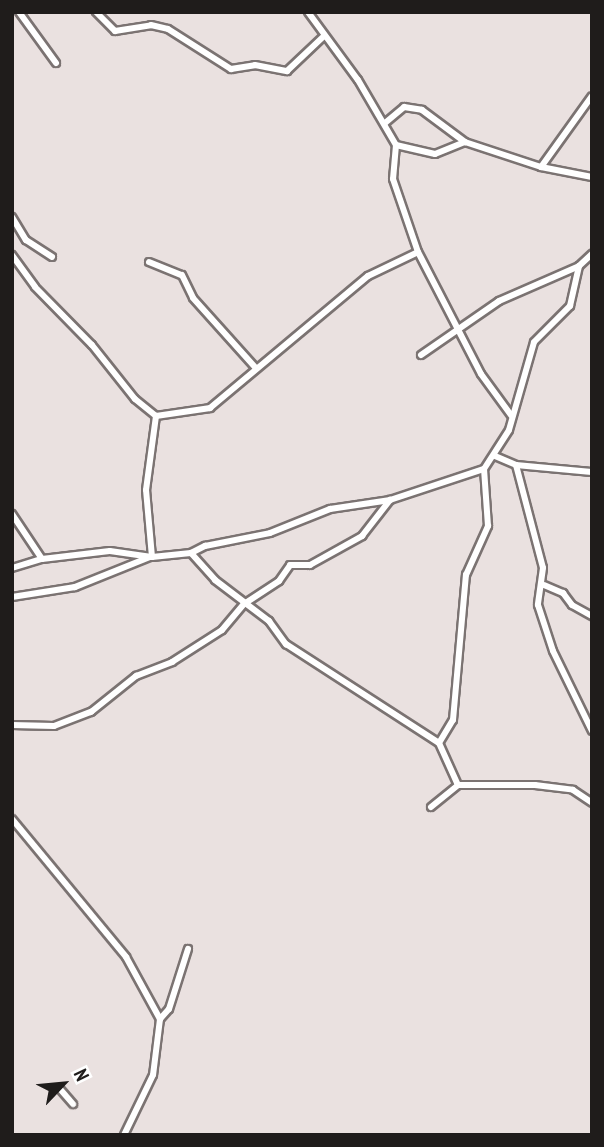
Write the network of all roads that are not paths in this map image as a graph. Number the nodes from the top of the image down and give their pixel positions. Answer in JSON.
{"nodes":[{"id":1,"x":19,"y":12,"type":"edge"},
{"id":2,"x":96,"y":12,"type":"edge"},
{"id":3,"x":308,"y":12,"type":"edge"},
{"id":4,"x":323,"y":37,"type":"junction"},
{"id":5,"x":56,"y":63,"type":"dead end"},
{"id":6,"x":592,"y":96,"type":"edge"},
{"id":7,"x":385,"y":123,"type":"junction"},
{"id":8,"x":465,"y":142,"type":"junction"},
{"id":9,"x":396,"y":145,"type":"junction"},
{"id":10,"x":541,"y":167,"type":"junction"},
{"id":11,"x":592,"y":177,"type":"edge"},
{"id":12,"x":12,"y":216,"type":"edge"},
{"id":13,"x":418,"y":252,"type":"junction"},
{"id":14,"x":592,"y":254,"type":"edge"},
{"id":15,"x":12,"y":255,"type":"edge"},
{"id":16,"x":52,"y":257,"type":"dead end"},
{"id":17,"x":149,"y":262,"type":"dead end"},
{"id":18,"x":579,"y":266,"type":"junction"},
{"id":19,"x":461,"y":329,"type":"junction"},
{"id":20,"x":421,"y":355,"type":"dead end"},
{"id":21,"x":255,"y":367,"type":"junction"},
{"id":22,"x":511,"y":415,"type":"junction"},
{"id":23,"x":156,"y":416,"type":"junction"},
{"id":24,"x":495,"y":456,"type":"junction"},
{"id":25,"x":516,"y":465,"type":"junction"},
{"id":26,"x":484,"y":469,"type":"junction"},
{"id":27,"x":592,"y":472,"type":"edge"},
{"id":28,"x":390,"y":500,"type":"junction"},
{"id":29,"x":12,"y":514,"type":"edge"},
{"id":30,"x":191,"y":553,"type":"junction"},
{"id":31,"x":152,"y":557,"type":"junction"},
{"id":32,"x":42,"y":559,"type":"junction"},
{"id":33,"x":12,"y":568,"type":"edge"},
{"id":34,"x":544,"y":585,"type":"junction"},
{"id":35,"x":12,"y":597,"type":"edge"},
{"id":36,"x":244,"y":604,"type":"junction"},
{"id":37,"x":592,"y":616,"type":"edge"},
{"id":38,"x":12,"y":725,"type":"edge"},
{"id":39,"x":592,"y":732,"type":"edge"},
{"id":40,"x":439,"y":743,"type":"junction"},
{"id":41,"x":458,"y":785,"type":"junction"},
{"id":42,"x":590,"y":805,"type":"edge"},
{"id":43,"x":431,"y":807,"type":"dead end"},
{"id":44,"x":12,"y":818,"type":"edge"},
{"id":45,"x":188,"y":949,"type":"dead end"},
{"id":46,"x":160,"y":1019,"type":"junction"},
{"id":47,"x":60,"y":1089,"type":"dead end"},
{"id":48,"x":73,"y":1104,"type":"dead end"},
{"id":49,"x":124,"y":1135,"type":"edge"}],
"edges":[{"from":1,"to":5,"type":"street"},
{"from":2,"to":4,"type":"street"},
{"from":3,"to":4,"type":"street"},
{"from":4,"to":7,"type":"street"},
{"from":6,"to":10,"type":"street"},
{"from":7,"to":8,"type":"street"},
{"from":7,"to":9,"type":"street"},
{"from":8,"to":9,"type":"street"},
{"from":8,"to":10,"type":"street"},
{"from":9,"to":13,"type":"street"},
{"from":10,"to":11,"type":"street"},
{"from":12,"to":16,"type":"street"},
{"from":13,"to":19,"type":"street"},
{"from":13,"to":21,"type":"street"},
{"from":14,"to":18,"type":"street"},
{"from":15,"to":23,"type":"street"},
{"from":17,"to":21,"type":"street"},
{"from":18,"to":19,"type":"street"},
{"from":18,"to":22,"type":"street"},
{"from":19,"to":20,"type":"street"},
{"from":19,"to":22,"type":"street"},
{"from":21,"to":23,"type":"street"},
{"from":22,"to":24,"type":"street"},
{"from":23,"to":31,"type":"street"},
{"from":24,"to":25,"type":"street"},
{"from":24,"to":26,"type":"street"},
{"from":25,"to":27,"type":"street"},
{"from":25,"to":34,"type":"street"},
{"from":26,"to":28,"type":"street"},
{"from":26,"to":40,"type":"street"},
{"from":28,"to":30,"type":"street"},
{"from":28,"to":36,"type":"street"},
{"from":29,"to":32,"type":"street"},
{"from":30,"to":31,"type":"street"},
{"from":30,"to":36,"type":"street"},
{"from":31,"to":32,"type":"street"},
{"from":31,"to":35,"type":"street"},
{"from":32,"to":33,"type":"street"},
{"from":34,"to":37,"type":"street"},
{"from":34,"to":39,"type":"street"},
{"from":36,"to":38,"type":"street"},
{"from":36,"to":40,"type":"street"},
{"from":40,"to":41,"type":"street"},
{"from":41,"to":42,"type":"street"},
{"from":41,"to":43,"type":"street"},
{"from":44,"to":46,"type":"street"},
{"from":45,"to":46,"type":"street"},
{"from":46,"to":49,"type":"street"},
{"from":47,"to":48,"type":"street"}]}
